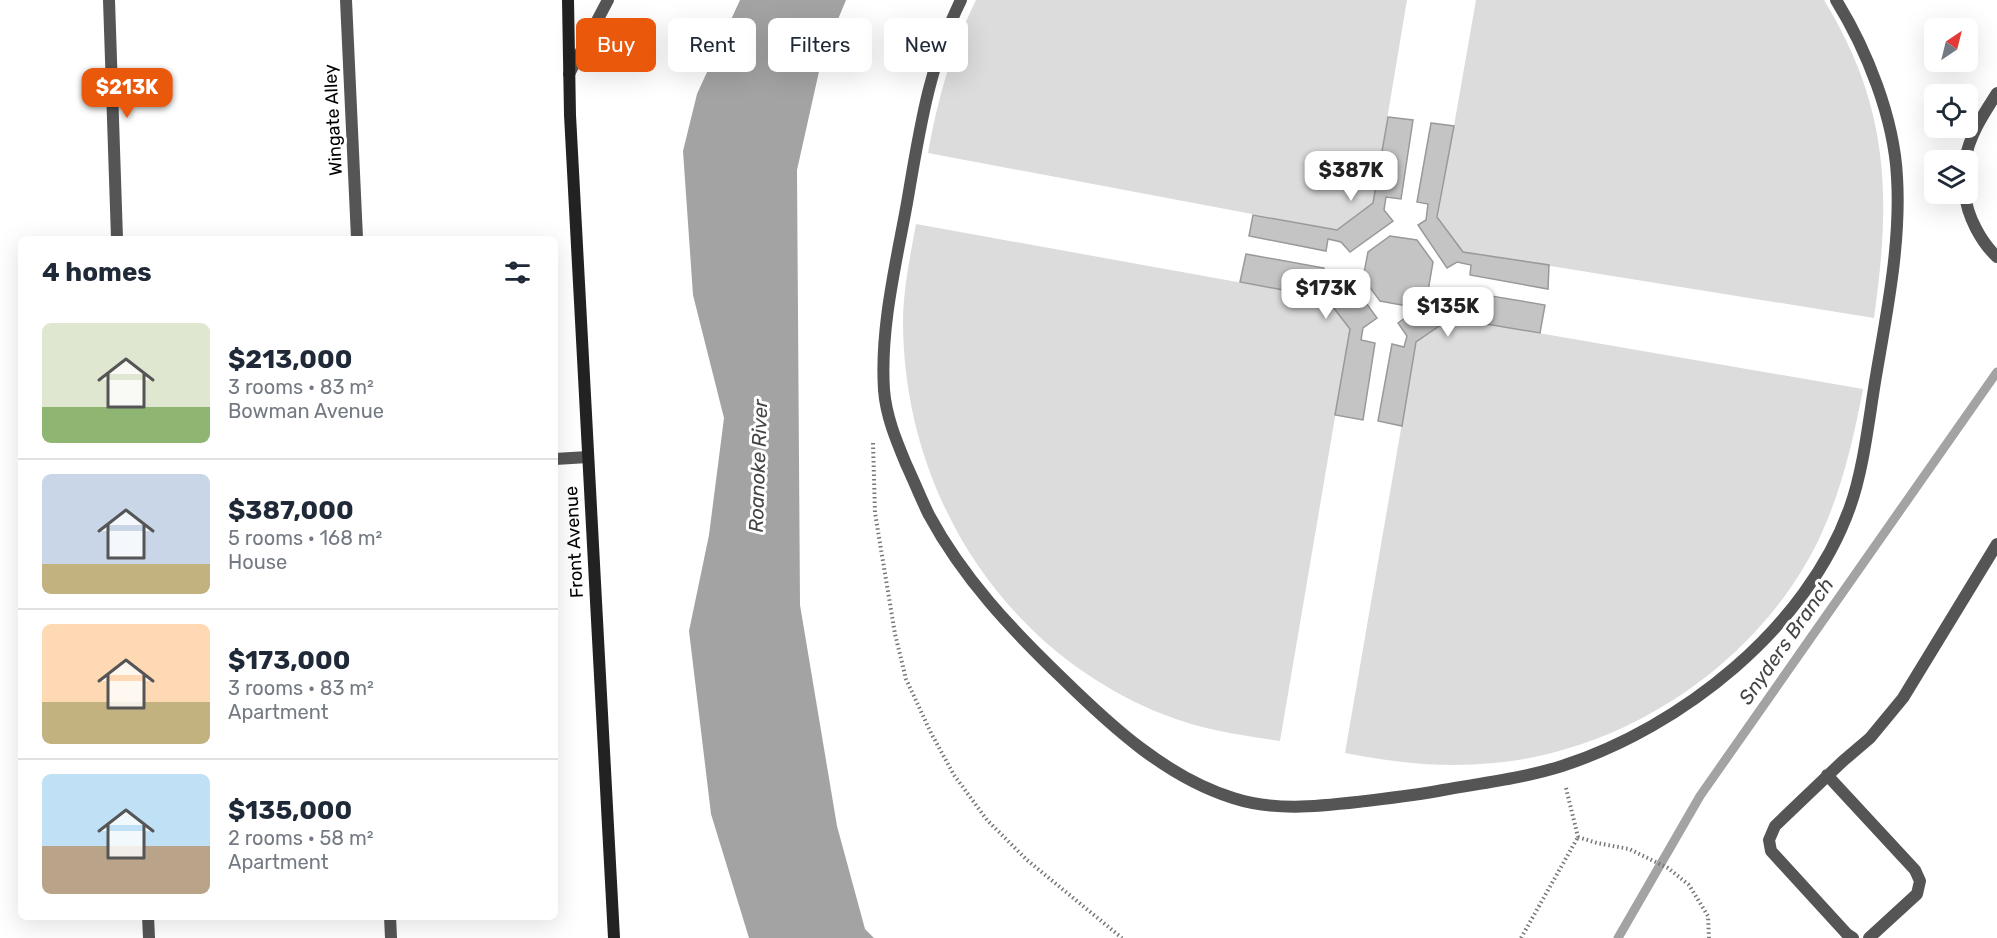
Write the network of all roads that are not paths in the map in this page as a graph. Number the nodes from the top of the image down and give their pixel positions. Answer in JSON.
{"nodes":[{"id":1,"x":109,"y":0,"type":"edge"},
{"id":2,"x":346,"y":0,"type":"edge"},
{"id":3,"x":567,"y":0,"type":"edge"},
{"id":4,"x":608,"y":0,"type":"edge"},
{"id":5,"x":961,"y":0,"type":"edge"},
{"id":6,"x":1836,"y":0,"type":"edge"},
{"id":7,"x":569,"y":74,"type":"junction"},
{"id":8,"x":1997,"y":93,"type":"edge"},
{"id":9,"x":1967,"y":150,"type":"edge"},
{"id":10,"x":1968,"y":204,"type":"edge"},
{"id":11,"x":117,"y":236,"type":"edge"},
{"id":12,"x":357,"y":236,"type":"edge"},
{"id":13,"x":1997,"y":257,"type":"edge"},
{"id":14,"x":588,"y":457,"type":"junction"},
{"id":15,"x":558,"y":459,"type":"edge"},
{"id":16,"x":1997,"y":544,"type":"edge"},
{"id":17,"x":1827,"y":776,"type":"junction"},
{"id":18,"x":148,"y":920,"type":"edge"},
{"id":19,"x":390,"y":920,"type":"edge"},
{"id":20,"x":149,"y":938,"type":"edge"},
{"id":21,"x":391,"y":938,"type":"edge"},
{"id":22,"x":614,"y":938,"type":"edge"},
{"id":23,"x":1853,"y":938,"type":"edge"},
{"id":24,"x":1869,"y":938,"type":"edge"}],
"edges":[{"from":1,"to":11,"type":"street"},
{"from":2,"to":12,"type":"street","name":"Wingate Alley"},
{"from":3,"to":7,"type":"street","name":"Front Avenue"},
{"from":4,"to":7,"type":"street"},
{"from":5,"to":6,"type":"street"},
{"from":7,"to":14,"type":"street","name":"Front Avenue"},
{"from":8,"to":9,"type":"street"},
{"from":10,"to":13,"type":"street"},
{"from":14,"to":15,"type":"street"},
{"from":14,"to":22,"type":"street","name":"Front Avenue"},
{"from":16,"to":17,"type":"street"},
{"from":17,"to":23,"type":"street"},
{"from":17,"to":24,"type":"street"},
{"from":18,"to":20,"type":"street"},
{"from":19,"to":21,"type":"street"}]}
